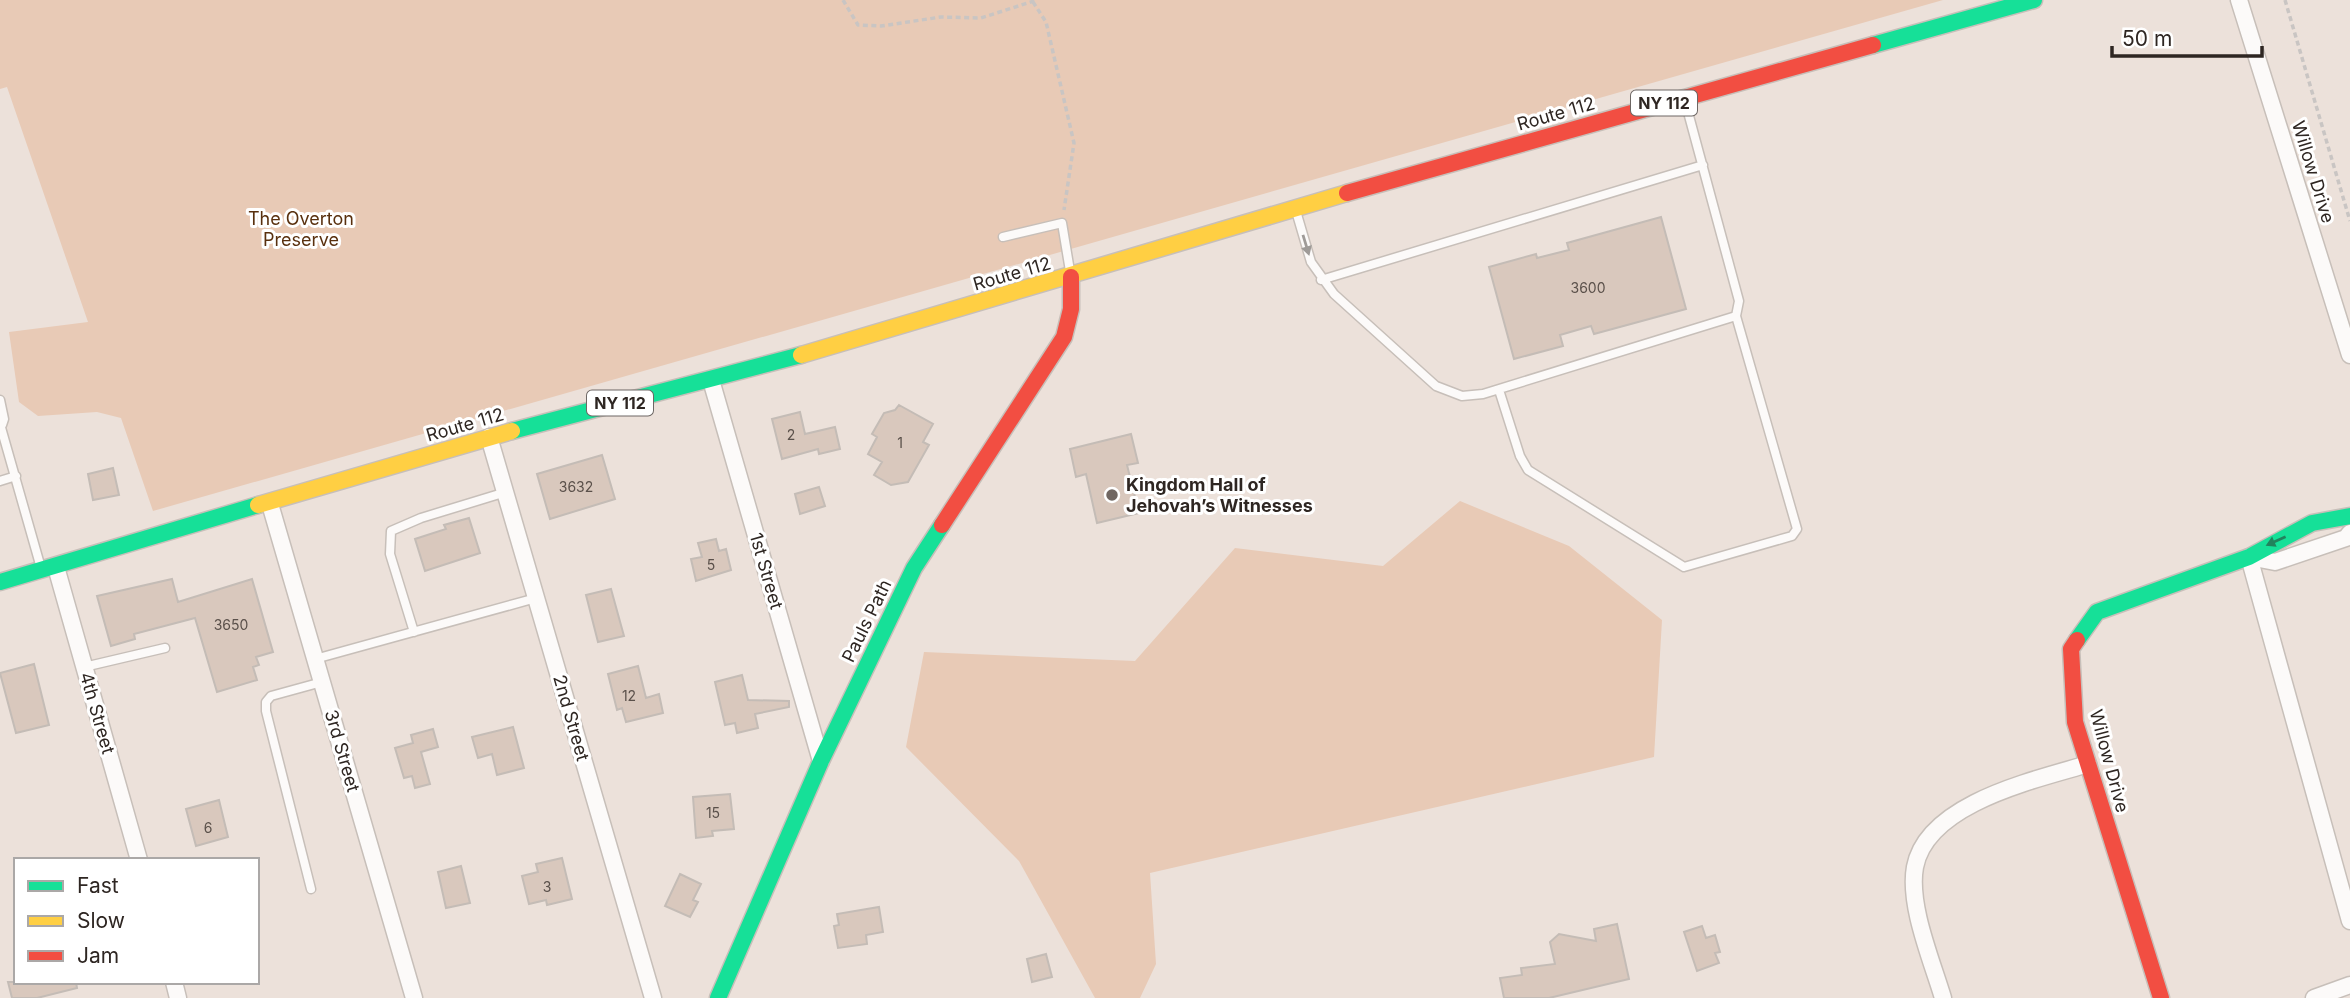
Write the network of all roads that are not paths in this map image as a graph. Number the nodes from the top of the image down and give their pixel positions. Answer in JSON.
{"nodes":[{"id":1,"x":2034,"y":0,"type":"edge"},
{"id":2,"x":2239,"y":0,"type":"edge"},
{"id":3,"x":1685,"y":98,"type":"junction"},
{"id":4,"x":1703,"y":165,"type":"junction"},
{"id":5,"x":1296,"y":209,"type":"junction"},
{"id":6,"x":1003,"y":237,"type":"dead end"},
{"id":7,"x":1071,"y":277,"type":"junction"},
{"id":8,"x":1321,"y":280,"type":"junction"},
{"id":9,"x":1736,"y":316,"type":"junction"},
{"id":10,"x":2350,"y":355,"type":"edge"},
{"id":11,"x":711,"y":380,"type":"junction"},
{"id":12,"x":1499,"y":390,"type":"junction"},
{"id":13,"x":0,"y":400,"type":"edge"},
{"id":14,"x":1,"y":425,"type":"edge"},
{"id":15,"x":489,"y":437,"type":"junction"},
{"id":16,"x":16,"y":477,"type":"junction"},
{"id":17,"x":0,"y":481,"type":"edge"},
{"id":18,"x":506,"y":492,"type":"junction"},
{"id":19,"x":270,"y":504,"type":"junction"},
{"id":20,"x":2350,"y":516,"type":"edge"},
{"id":21,"x":2313,"y":524,"type":"junction"},
{"id":22,"x":2350,"y":533,"type":"edge"},
{"id":23,"x":2322,"y":546,"type":"junction"},
{"id":24,"x":2249,"y":557,"type":"junction"},
{"id":25,"x":49,"y":569,"type":"junction"},
{"id":26,"x":0,"y":582,"type":"edge"},
{"id":27,"x":536,"y":598,"type":"junction"},
{"id":28,"x":414,"y":632,"type":"junction"},
{"id":29,"x":165,"y":648,"type":"dead end"},
{"id":30,"x":315,"y":659,"type":"junction"},
{"id":31,"x":84,"y":667,"type":"junction"},
{"id":32,"x":322,"y":682,"type":"junction"},
{"id":33,"x":821,"y":761,"type":"junction"},
{"id":34,"x":2088,"y":764,"type":"junction"},
{"id":35,"x":138,"y":858,"type":"edge"},
{"id":36,"x":311,"y":889,"type":"dead end"},
{"id":37,"x":2350,"y":921,"type":"edge"},
{"id":38,"x":2350,"y":985,"type":"edge"},
{"id":39,"x":414,"y":998,"type":"edge"},
{"id":40,"x":653,"y":998,"type":"edge"},
{"id":41,"x":718,"y":998,"type":"edge"},
{"id":42,"x":1943,"y":998,"type":"edge"},
{"id":43,"x":2161,"y":998,"type":"edge"},
{"id":44,"x":2314,"y":998,"type":"edge"}],
"edges":[{"from":1,"to":3,"type":"main road","name":"Route 112","number":"NY 112"},
{"from":2,"to":10,"type":"street","name":"Willow Drive"},
{"from":3,"to":4,"type":"lane"},
{"from":3,"to":5,"type":"main road","name":"Route 112","number":"NY 112"},
{"from":4,"to":8,"type":"lane"},
{"from":4,"to":9,"type":"lane"},
{"from":5,"to":7,"type":"main road","name":"Route 112","number":"NY 112"},
{"from":5,"to":8,"type":"lane","one_way":true},
{"from":6,"to":7,"type":"lane"},
{"from":7,"to":11,"type":"main road","name":"Route 112","number":"NY 112"},
{"from":7,"to":33,"type":"main road","name":"Pauls Path"},
{"from":8,"to":12,"type":"lane"},
{"from":9,"to":12,"type":"lane"},
{"from":9,"to":12,"type":"lane"},
{"from":11,"to":15,"type":"main road","name":"Route 112","number":"NY 112"},
{"from":11,"to":33,"type":"street","name":"1st Street"},
{"from":13,"to":14,"type":"lane"},
{"from":14,"to":16,"type":"lane"},
{"from":15,"to":18,"type":"street","name":"2nd Street"},
{"from":15,"to":19,"type":"main road","name":"Route 112","number":"NY 112"},
{"from":16,"to":17,"type":"lane"},
{"from":16,"to":25,"type":"lane"},
{"from":18,"to":27,"type":"street","name":"2nd Street"},
{"from":18,"to":28,"type":"lane"},
{"from":19,"to":25,"type":"main road","name":"Route 112","number":"NY 112"},
{"from":19,"to":30,"type":"street","name":"3rd Street"},
{"from":20,"to":21,"type":"main road","name":"Willow Drive"},
{"from":21,"to":23,"type":"street"},
{"from":21,"to":24,"type":"main road","name":"Willow Drive","one_way":true},
{"from":22,"to":23,"type":"street","name":"Willow Drive"},
{"from":23,"to":24,"type":"street","name":"Willow Drive"},
{"from":24,"to":34,"type":"main road","name":"Willow Drive"},
{"from":24,"to":37,"type":"street"},
{"from":25,"to":26,"type":"main road","name":"Route 112","number":"NY 112"},
{"from":25,"to":31,"type":"street","name":"4th Street"},
{"from":27,"to":28,"type":"lane"},
{"from":27,"to":40,"type":"street","name":"2nd Street"},
{"from":28,"to":30,"type":"lane"},
{"from":29,"to":31,"type":"lane"},
{"from":30,"to":32,"type":"street","name":"3rd Street"},
{"from":31,"to":35,"type":"street","name":"4th Street"},
{"from":32,"to":36,"type":"lane"},
{"from":32,"to":39,"type":"street","name":"3rd Street"},
{"from":33,"to":41,"type":"main road","name":"Pauls Path"},
{"from":34,"to":42,"type":"street"},
{"from":34,"to":43,"type":"main road","name":"Willow Drive"},
{"from":38,"to":44,"type":"street"}]}
